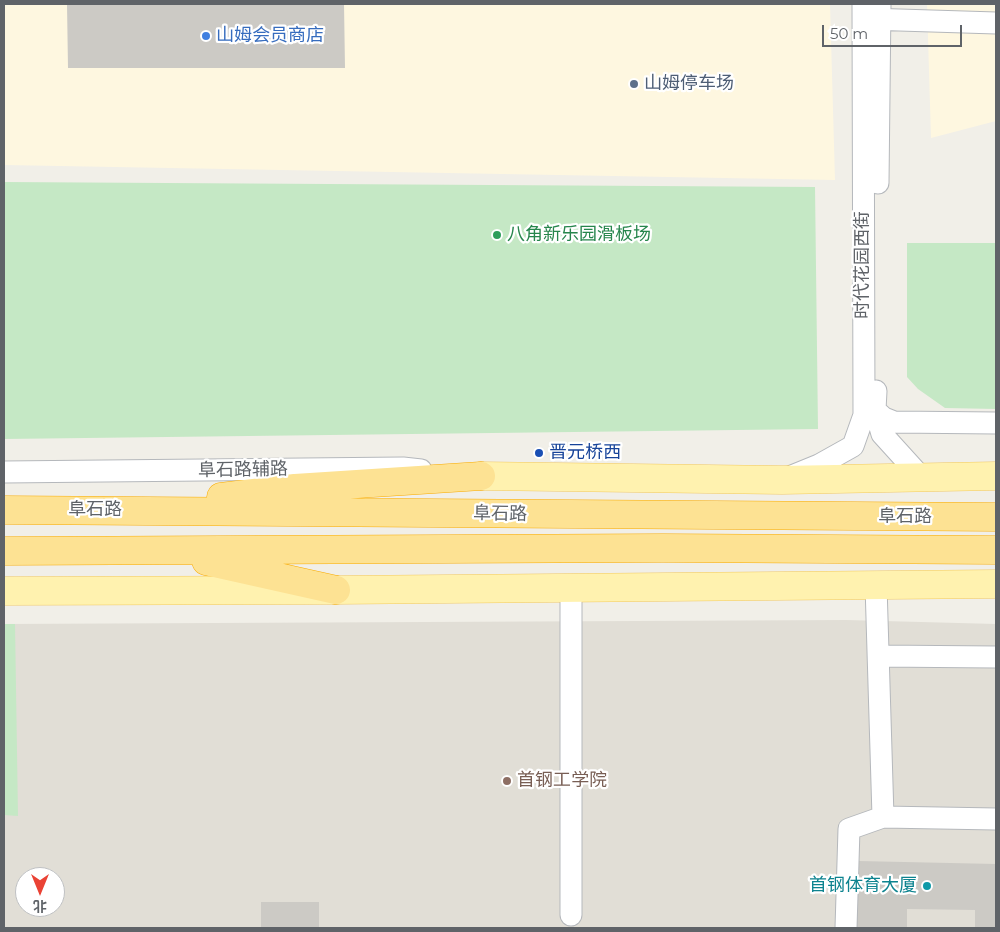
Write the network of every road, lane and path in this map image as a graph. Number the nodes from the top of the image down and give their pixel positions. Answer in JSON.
{"nodes":[{"id":1,"x":872,"y":12,"type":"edge"},
{"id":2,"x":996,"y":23,"type":"edge"},
{"id":3,"x":875,"y":410,"type":"junction"},
{"id":4,"x":996,"y":422,"type":"edge"},
{"id":5,"x":4,"y":472,"type":"edge"},
{"id":6,"x":481,"y":476,"type":"junction"},
{"id":7,"x":996,"y":476,"type":"edge"},
{"id":8,"x":921,"y":477,"type":"junction"},
{"id":9,"x":782,"y":480,"type":"junction"},
{"id":10,"x":4,"y":510,"type":"edge"},
{"id":11,"x":113,"y":510,"type":"junction"},
{"id":12,"x":996,"y":517,"type":"edge"},
{"id":13,"x":160,"y":550,"type":"junction"},
{"id":14,"x":996,"y":550,"type":"edge"},
{"id":15,"x":4,"y":551,"type":"edge"},
{"id":16,"x":996,"y":584,"type":"edge"},
{"id":17,"x":876,"y":586,"type":"junction"},
{"id":18,"x":571,"y":588,"type":"junction"},
{"id":19,"x":336,"y":590,"type":"junction"},
{"id":20,"x":4,"y":591,"type":"edge"},
{"id":21,"x":878,"y":656,"type":"junction"},
{"id":22,"x":996,"y":657,"type":"edge"},
{"id":23,"x":883,"y":816,"type":"junction"},
{"id":24,"x":996,"y":819,"type":"edge"},
{"id":25,"x":571,"y":915,"type":"dead end"},
{"id":26,"x":846,"y":928,"type":"edge"}],
"edges":[{"from":1,"to":2,"type":"street"},
{"from":1,"to":3,"type":"street","name":"时代花园西街"},
{"from":1,"to":9,"type":"street","name":"时代花园西街"},
{"from":3,"to":4,"type":"street"},
{"from":3,"to":8,"type":"street","name":"时代花园西街"},
{"from":5,"to":6,"type":"street","name":"阜石路辅路"},
{"from":6,"to":9,"type":"main road"},
{"from":6,"to":11,"type":"highway"},
{"from":7,"to":8,"type":"main road"},
{"from":8,"to":9,"type":"main road"},
{"from":10,"to":11,"type":"highway","name":"阜石路"},
{"from":11,"to":12,"type":"highway","name":"阜石路"},
{"from":13,"to":14,"type":"highway","name":"阜石路"},
{"from":13,"to":15,"type":"highway","name":"阜石路"},
{"from":13,"to":19,"type":"highway"},
{"from":16,"to":17,"type":"main road"},
{"from":17,"to":18,"type":"main road"},
{"from":17,"to":21,"type":"street"},
{"from":18,"to":19,"type":"main road"},
{"from":18,"to":25,"type":"street"},
{"from":19,"to":20,"type":"main road"},
{"from":21,"to":22,"type":"street"},
{"from":21,"to":23,"type":"street"},
{"from":23,"to":24,"type":"street"},
{"from":23,"to":26,"type":"street"}]}
